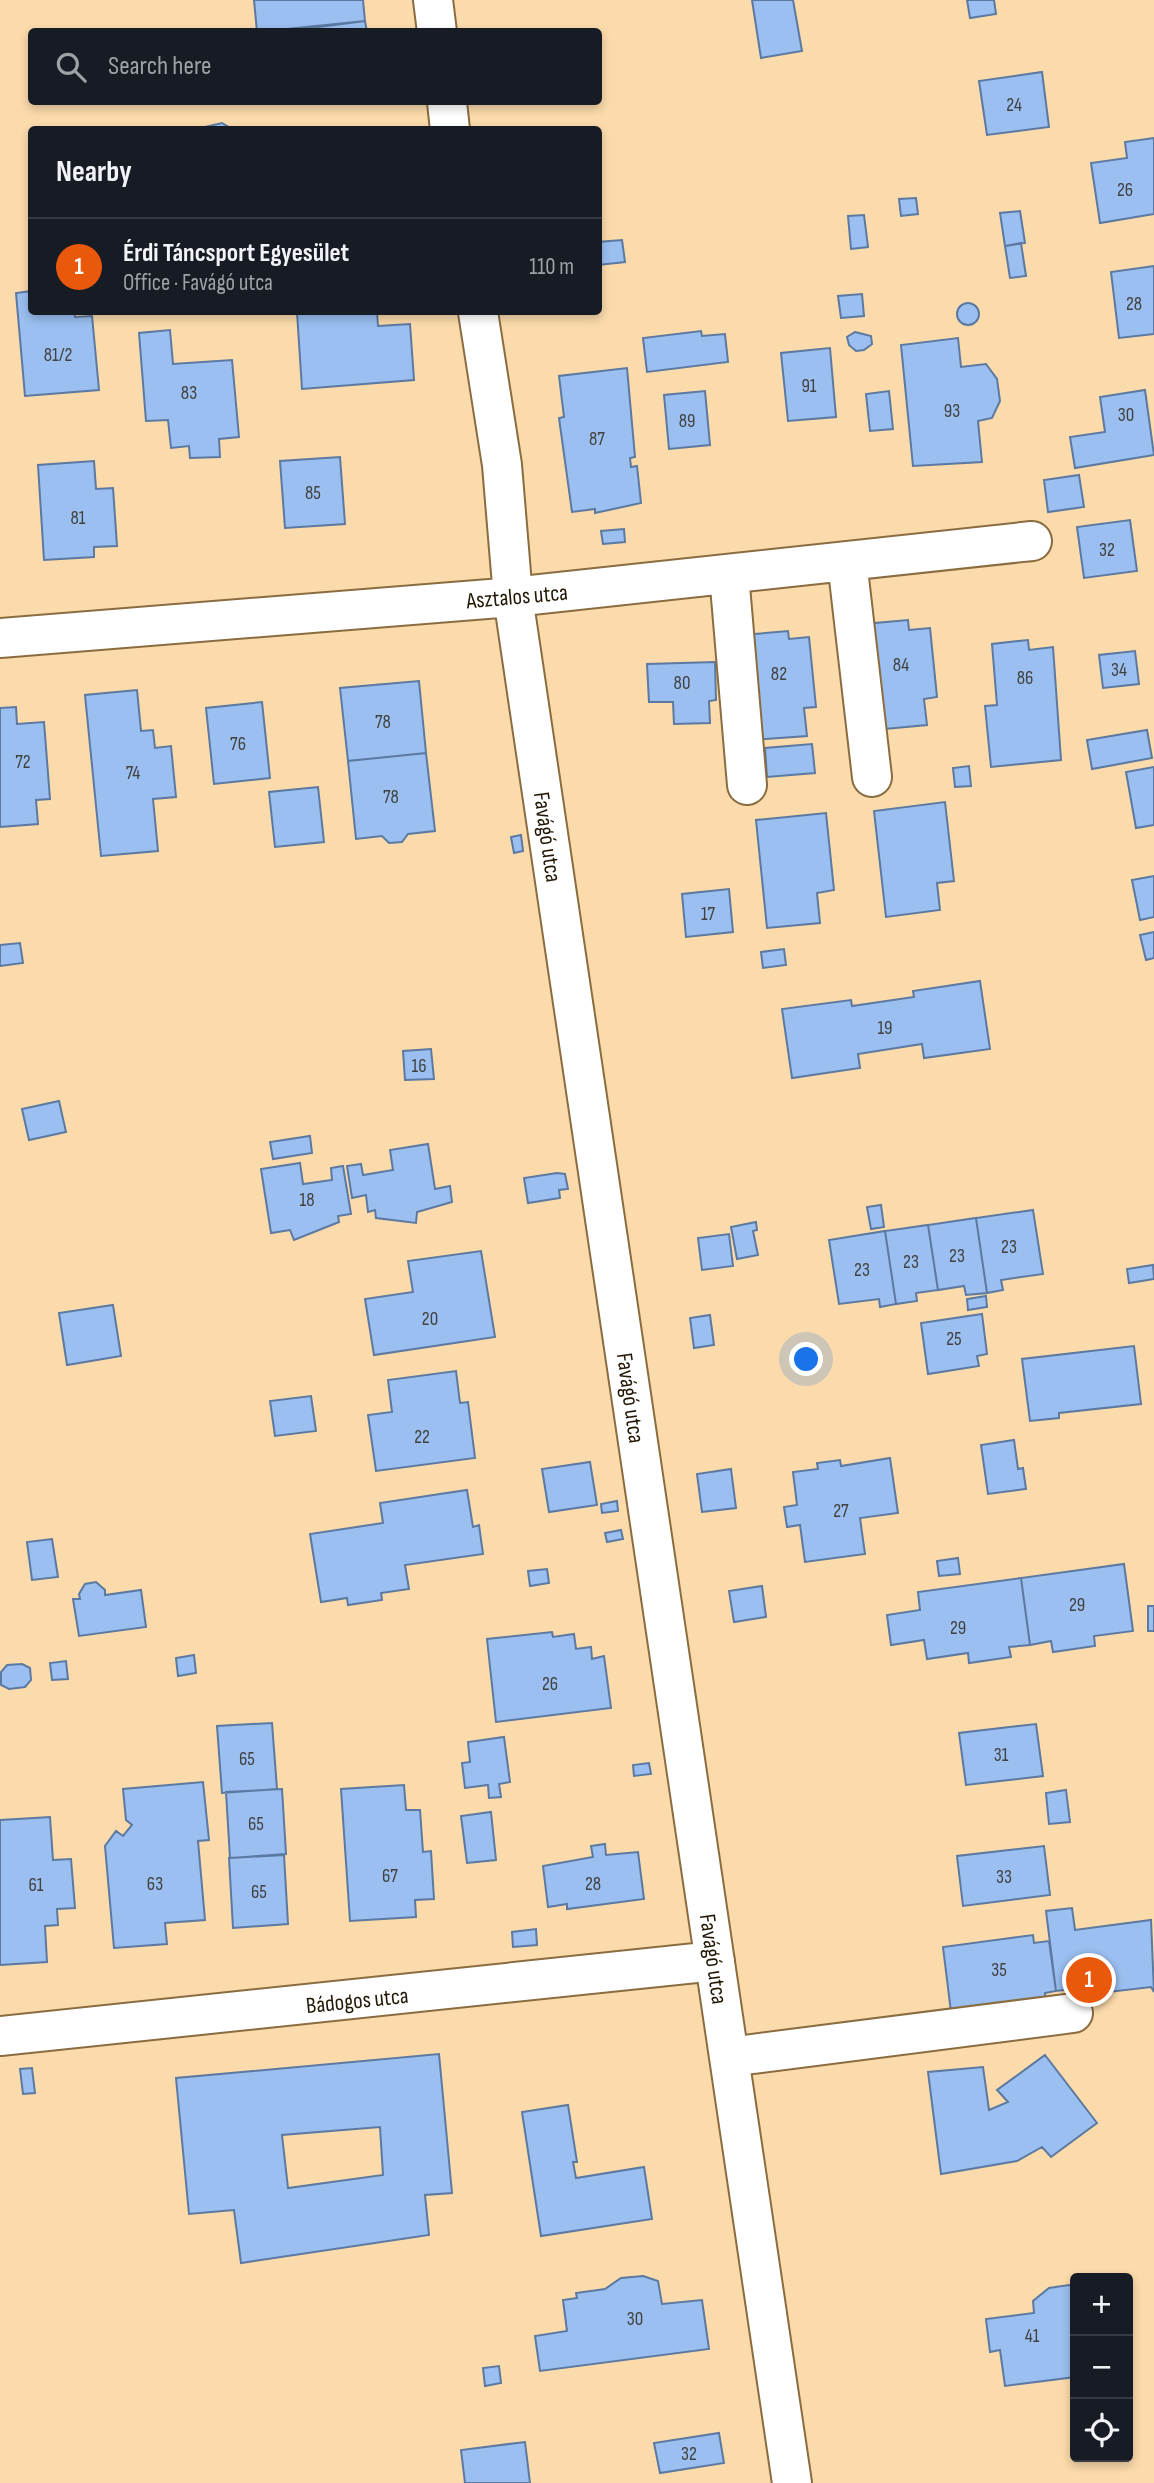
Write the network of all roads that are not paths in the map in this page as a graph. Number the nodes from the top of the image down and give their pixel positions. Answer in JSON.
{"nodes":[{"id":1,"x":433,"y":0,"type":"edge"},
{"id":2,"x":436,"y":28,"type":"edge"},
{"id":3,"x":447,"y":105,"type":"edge"},
{"id":4,"x":450,"y":126,"type":"edge"},
{"id":5,"x":478,"y":315,"type":"edge"},
{"id":6,"x":1032,"y":541,"type":"dead end"},
{"id":7,"x":847,"y":561,"type":"junction"},
{"id":8,"x":729,"y":574,"type":"junction"},
{"id":9,"x":513,"y":597,"type":"junction"},
{"id":10,"x":0,"y":638,"type":"edge"},
{"id":11,"x":872,"y":777,"type":"dead end"},
{"id":12,"x":747,"y":785,"type":"dead end"},
{"id":13,"x":715,"y":1961,"type":"junction"},
{"id":14,"x":1073,"y":2013,"type":"dead end"},
{"id":15,"x":0,"y":2036,"type":"edge"},
{"id":16,"x":729,"y":2057,"type":"junction"},
{"id":17,"x":792,"y":2483,"type":"edge"}],
"edges":[{"from":1,"to":2,"type":"street"},
{"from":3,"to":4,"type":"street"},
{"from":5,"to":9,"type":"street","name":"Favágó utca"},
{"from":6,"to":7,"type":"street","name":"Asztalos utca"},
{"from":7,"to":8,"type":"street","name":"Asztalos utca"},
{"from":7,"to":11,"type":"street"},
{"from":8,"to":9,"type":"street","name":"Asztalos utca"},
{"from":8,"to":12,"type":"street"},
{"from":9,"to":10,"type":"street","name":"Asztalos utca"},
{"from":9,"to":13,"type":"street","name":"Favágó utca"},
{"from":13,"to":15,"type":"street","name":"Bádogos utca"},
{"from":13,"to":16,"type":"street","name":"Favágó utca"},
{"from":14,"to":16,"type":"street"},
{"from":16,"to":17,"type":"street","name":"Favágó utca"}]}
